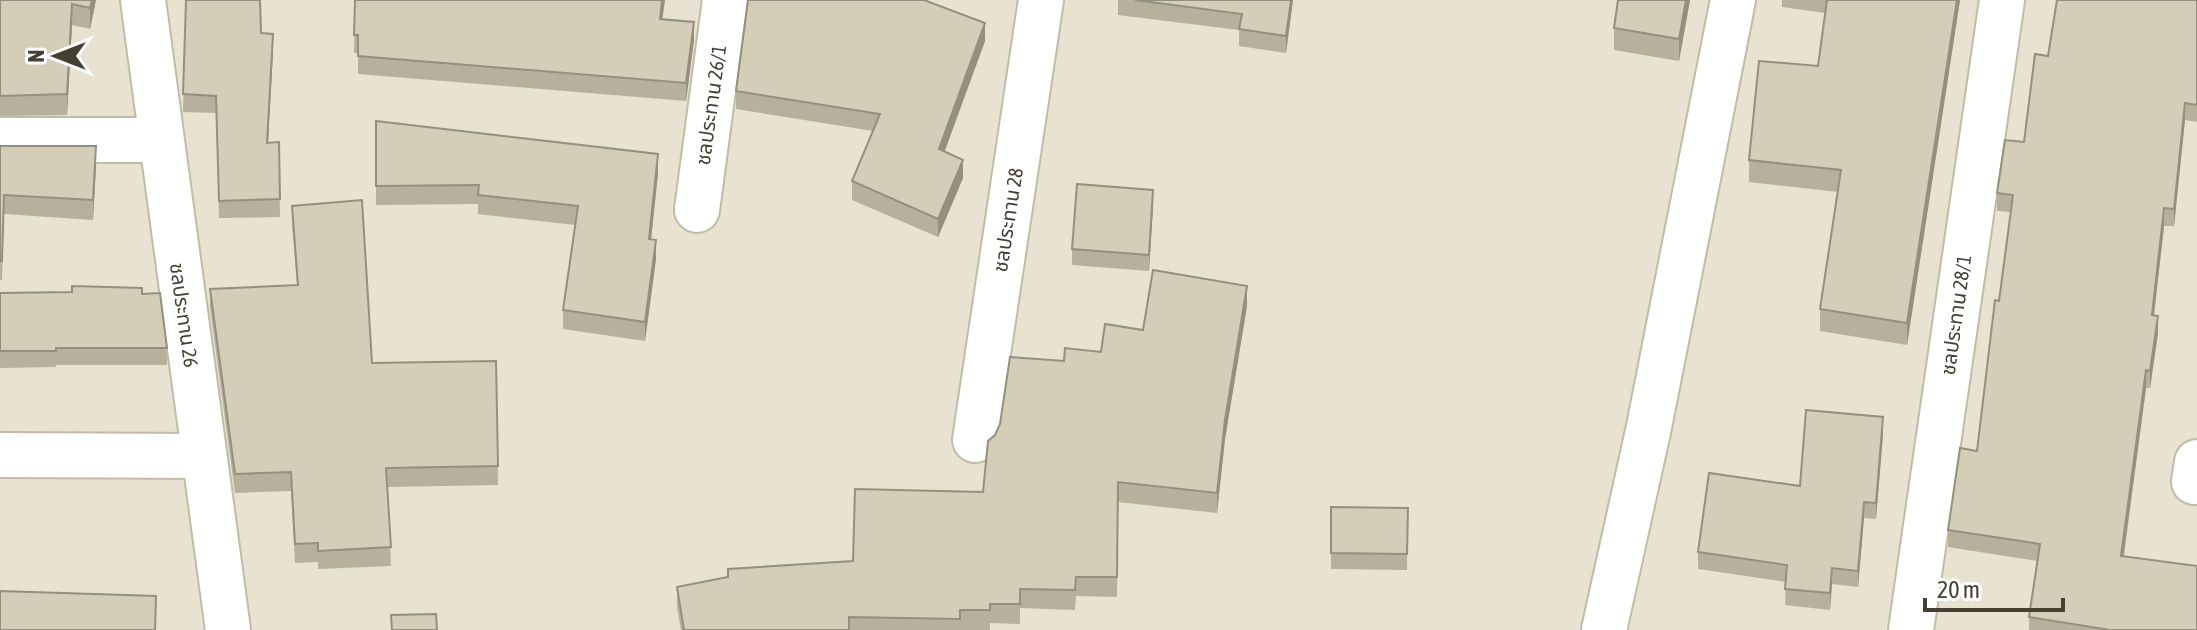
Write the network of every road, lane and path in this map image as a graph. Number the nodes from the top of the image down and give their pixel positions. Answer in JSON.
{"nodes":[{"id":1,"x":143,"y":0,"type":"edge"},
{"id":2,"x":725,"y":0,"type":"edge"},
{"id":3,"x":1041,"y":0,"type":"edge"},
{"id":4,"x":1733,"y":0,"type":"edge"},
{"id":5,"x":2002,"y":0,"type":"edge"},
{"id":6,"x":0,"y":140,"type":"edge"},
{"id":7,"x":160,"y":140,"type":"junction"},
{"id":8,"x":697,"y":210,"type":"dead end"},
{"id":9,"x":975,"y":440,"type":"dead end"},
{"id":10,"x":0,"y":455,"type":"edge"},
{"id":11,"x":203,"y":456,"type":"junction"},
{"id":12,"x":228,"y":630,"type":"edge"},
{"id":13,"x":1604,"y":630,"type":"edge"},
{"id":14,"x":1911,"y":630,"type":"edge"}],
"edges":[{"from":1,"to":7,"type":"street","name":"ชลประทาน 26"},
{"from":2,"to":8,"type":"street","name":"ชลประทาน 26/1"},
{"from":3,"to":9,"type":"street","name":"ชลประทาน 28"},
{"from":4,"to":13,"type":"street"},
{"from":5,"to":14,"type":"street","name":"ชลประทาน 28/1"},
{"from":6,"to":7,"type":"street"},
{"from":7,"to":11,"type":"street","name":"ชลประทาน 26"},
{"from":10,"to":11,"type":"street"},
{"from":11,"to":12,"type":"street","name":"ชลประทาน 26"}]}
